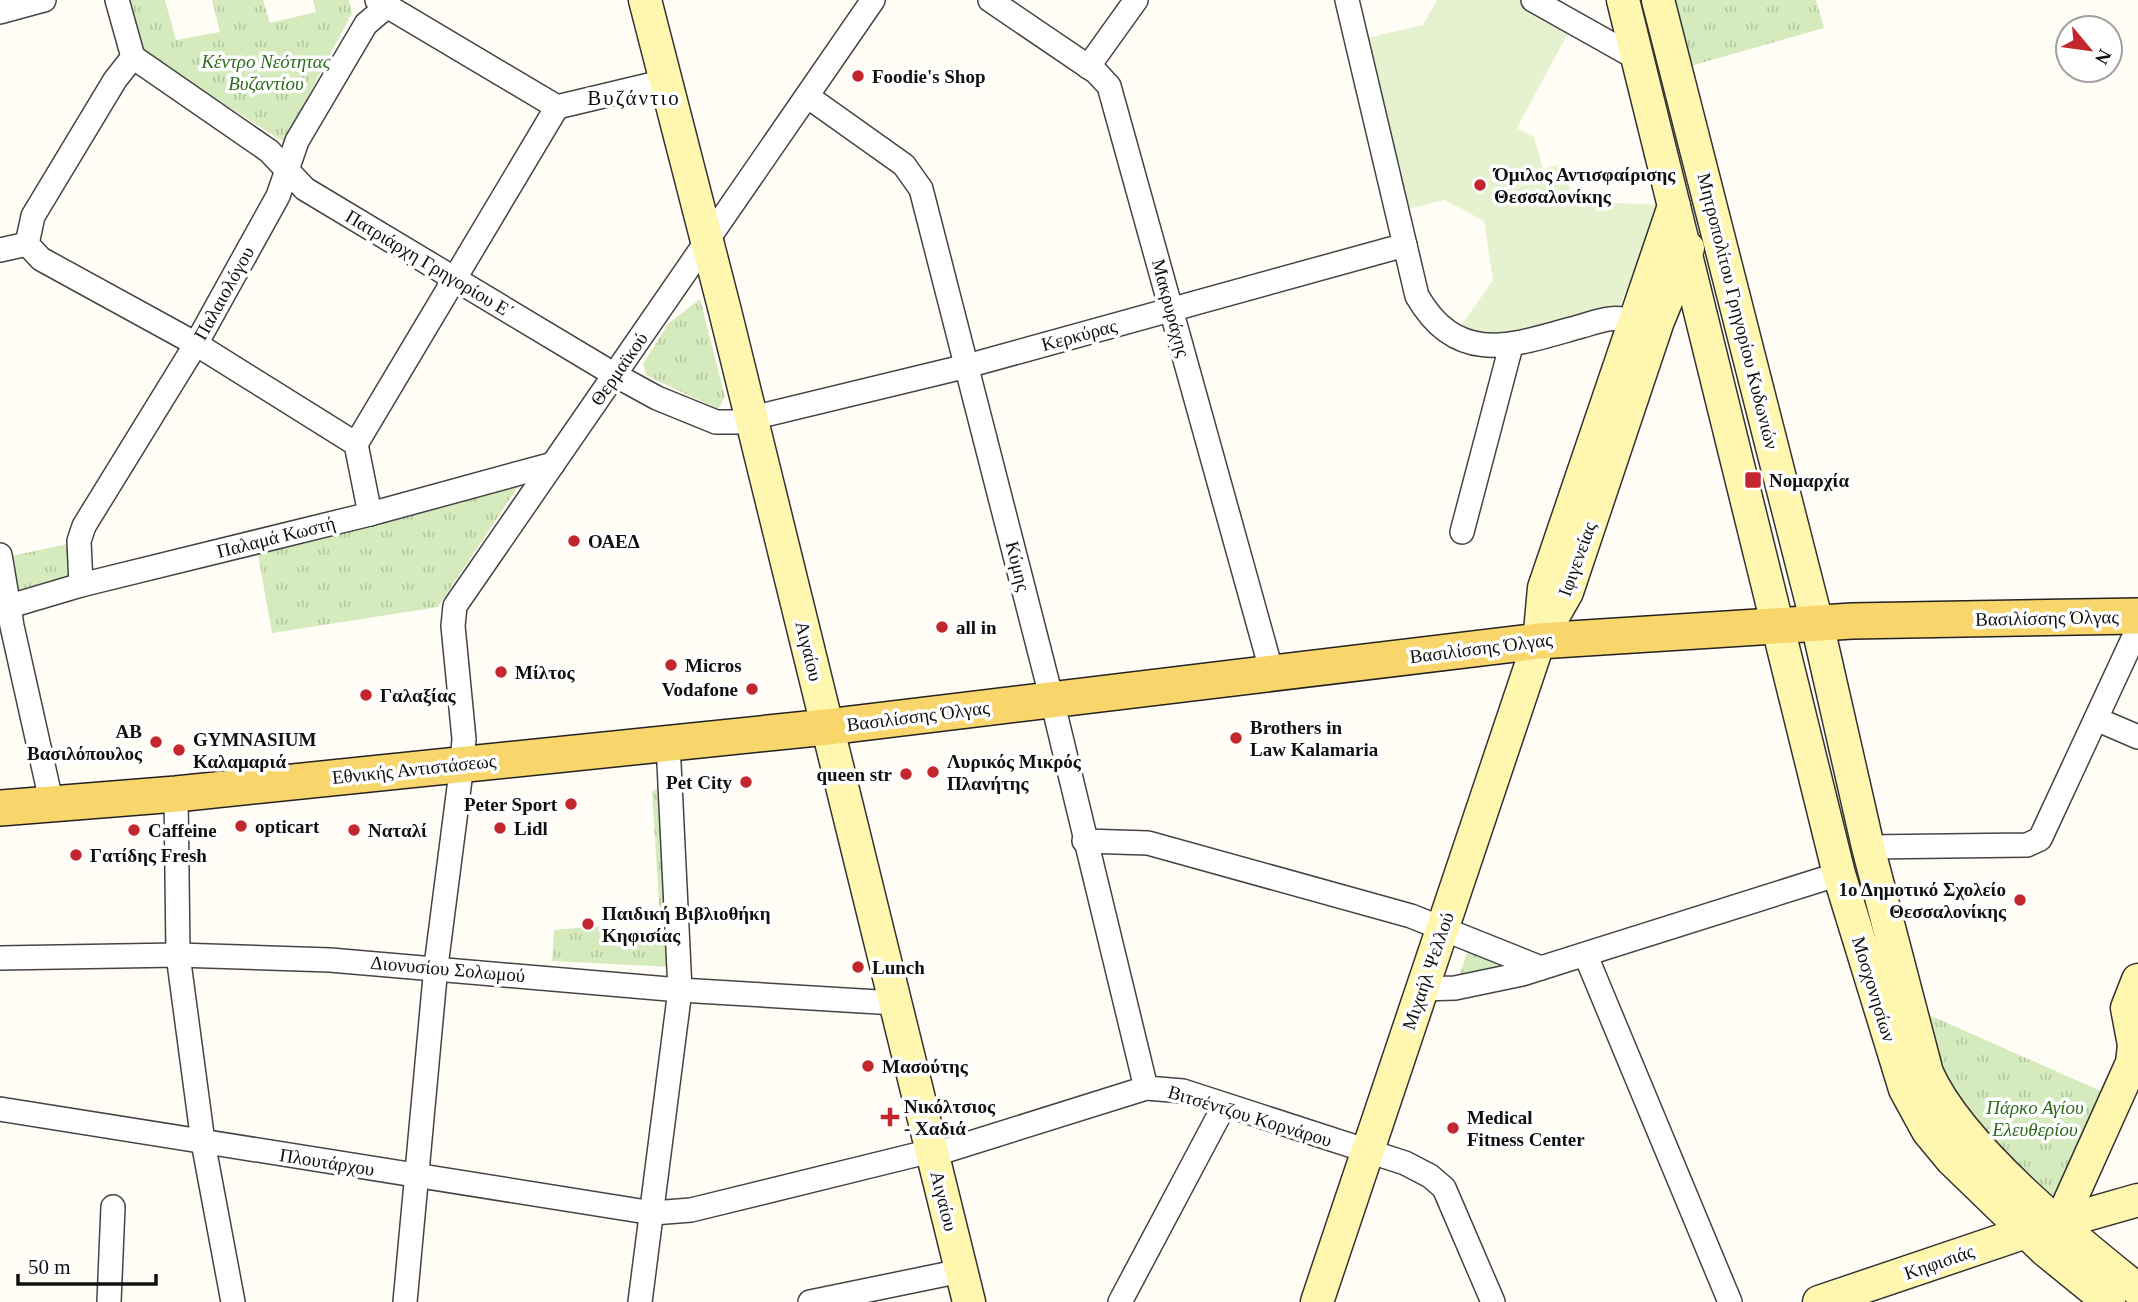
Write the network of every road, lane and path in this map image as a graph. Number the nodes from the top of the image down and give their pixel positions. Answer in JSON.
{"nodes":[{"id":1,"x":44,"y":0,"type":"edge"},
{"id":2,"x":117,"y":0,"type":"edge"},
{"id":3,"x":645,"y":0,"type":"edge"},
{"id":4,"x":873,"y":0,"type":"edge"},
{"id":5,"x":990,"y":0,"type":"edge"},
{"id":6,"x":1136,"y":0,"type":"edge"},
{"id":7,"x":1347,"y":0,"type":"edge"},
{"id":8,"x":1533,"y":0,"type":"edge"},
{"id":9,"x":1623,"y":0,"type":"edge"},
{"id":10,"x":1658,"y":0,"type":"edge"},
{"id":11,"x":381,"y":3,"type":"edge"},
{"id":12,"x":0,"y":12,"type":"edge"},
{"id":13,"x":133,"y":57,"type":"junction"},
{"id":14,"x":1638,"y":59,"type":"junction"},
{"id":15,"x":1088,"y":67,"type":"junction"},
{"id":16,"x":666,"y":81,"type":"junction"},
{"id":17,"x":807,"y":96,"type":"junction"},
{"id":18,"x":557,"y":107,"type":"junction"},
{"id":19,"x":288,"y":171,"type":"junction"},
{"id":20,"x":1674,"y":206,"type":"junction"},
{"id":21,"x":1712,"y":206,"type":"junction"},
{"id":22,"x":707,"y":241,"type":"junction"},
{"id":23,"x":27,"y":244,"type":"junction"},
{"id":24,"x":1405,"y":245,"type":"junction"},
{"id":25,"x":0,"y":250,"type":"edge"},
{"id":26,"x":1686,"y":253,"type":"junction"},
{"id":27,"x":453,"y":278,"type":"junction"},
{"id":28,"x":1171,"y":310,"type":"junction"},
{"id":29,"x":1634,"y":322,"type":"junction"},
{"id":30,"x":196,"y":344,"type":"junction"},
{"id":31,"x":1511,"y":346,"type":"junction"},
{"id":32,"x":967,"y":366,"type":"junction"},
{"id":33,"x":615,"y":375,"type":"junction"},
{"id":34,"x":752,"y":418,"type":"junction"},
{"id":35,"x":356,"y":444,"type":"junction"},
{"id":36,"x":552,"y":464,"type":"junction"},
{"id":37,"x":370,"y":514,"type":"junction"},
{"id":38,"x":1462,"y":532,"type":"dead end"},
{"id":39,"x":0,"y":555,"type":"edge"},
{"id":40,"x":81,"y":585,"type":"junction"},
{"id":41,"x":5,"y":608,"type":"edge"},
{"id":42,"x":2138,"y":616,"type":"edge"},
{"id":43,"x":1818,"y":622,"type":"junction"},
{"id":44,"x":1779,"y":624,"type":"junction"},
{"id":45,"x":2138,"y":628,"type":"edge"},
{"id":46,"x":1539,"y":641,"type":"junction"},
{"id":47,"x":1272,"y":673,"type":"junction"},
{"id":48,"x":1052,"y":700,"type":"junction"},
{"id":49,"x":2096,"y":719,"type":"junction"},
{"id":50,"x":827,"y":727,"type":"junction"},
{"id":51,"x":2138,"y":737,"type":"edge"},
{"id":52,"x":668,"y":743,"type":"junction"},
{"id":53,"x":463,"y":764,"type":"junction"},
{"id":54,"x":176,"y":794,"type":"junction"},
{"id":55,"x":52,"y":805,"type":"junction"},
{"id":56,"x":0,"y":808,"type":"edge"},
{"id":57,"x":1084,"y":841,"type":"junction"},
{"id":58,"x":1868,"y":847,"type":"junction"},
{"id":59,"x":1839,"y":874,"type":"junction"},
{"id":60,"x":1443,"y":927,"type":"junction"},
{"id":61,"x":178,"y":955,"type":"junction"},
{"id":62,"x":1586,"y":956,"type":"junction"},
{"id":63,"x":0,"y":958,"type":"edge"},
{"id":64,"x":436,"y":967,"type":"junction"},
{"id":65,"x":1541,"y":968,"type":"junction"},
{"id":66,"x":2138,"y":980,"type":"edge"},
{"id":67,"x":1422,"y":989,"type":"junction"},
{"id":68,"x":680,"y":990,"type":"junction"},
{"id":69,"x":895,"y":1003,"type":"junction"},
{"id":70,"x":2135,"y":1064,"type":"edge"},
{"id":71,"x":1146,"y":1087,"type":"junction"},
{"id":72,"x":1224,"y":1106,"type":"junction"},
{"id":73,"x":0,"y":1110,"type":"edge"},
{"id":74,"x":203,"y":1142,"type":"junction"},
{"id":75,"x":1367,"y":1151,"type":"junction"},
{"id":76,"x":932,"y":1153,"type":"junction"},
{"id":77,"x":419,"y":1176,"type":"junction"},
{"id":78,"x":2126,"y":1204,"type":"edge"},
{"id":79,"x":113,"y":1207,"type":"dead end"},
{"id":80,"x":653,"y":1213,"type":"junction"},
{"id":81,"x":2060,"y":1223,"type":"junction"},
{"id":82,"x":2026,"y":1232,"type":"junction"},
{"id":83,"x":961,"y":1271,"type":"junction"},
{"id":84,"x":2094,"y":1287,"type":"edge"},
{"id":85,"x":2138,"y":1290,"type":"edge"},
{"id":86,"x":109,"y":1302,"type":"edge"},
{"id":87,"x":233,"y":1302,"type":"edge"},
{"id":88,"x":405,"y":1302,"type":"edge"},
{"id":89,"x":640,"y":1302,"type":"edge"},
{"id":90,"x":810,"y":1302,"type":"edge"},
{"id":91,"x":969,"y":1302,"type":"edge"},
{"id":92,"x":1120,"y":1302,"type":"edge"},
{"id":93,"x":1317,"y":1302,"type":"edge"},
{"id":94,"x":1493,"y":1302,"type":"edge"},
{"id":95,"x":1730,"y":1302,"type":"edge"},
{"id":96,"x":1819,"y":1302,"type":"edge"}],
"edges":[{"from":1,"to":12,"type":"street"},
{"from":2,"to":13,"type":"street"},
{"from":3,"to":16,"type":"main road","name":"Αιγαίου"},
{"from":4,"to":17,"type":"street","name":"Θερμαϊκού"},
{"from":5,"to":15,"type":"street","name":"Μακρυράχης"},
{"from":6,"to":15,"type":"street"},
{"from":7,"to":24,"type":"street"},
{"from":8,"to":14,"type":"street"},
{"from":9,"to":14,"type":"main road","name":"Μητροπολίτου Γρηγορίου Κυδωνιών"},
{"from":10,"to":21,"type":"main road","name":"Μητροπολίτου Γρηγορίου Κυδωνιών"},
{"from":11,"to":18,"type":"street"},
{"from":11,"to":19,"type":"street","name":"Παλαιολόγου"},
{"from":13,"to":19,"type":"street","name":"Πατριάρχη Γρηγορίου Ε΄"},
{"from":13,"to":23,"type":"street"},
{"from":14,"to":20,"type":"main road","name":"Μητροπολίτου Γρηγορίου Κυδωνιών"},
{"from":15,"to":28,"type":"street","name":"Μακρυράχης"},
{"from":16,"to":18,"type":"street"},
{"from":16,"to":22,"type":"main road","name":"Αιγαίου"},
{"from":17,"to":22,"type":"street","name":"Θερμαϊκού"},
{"from":17,"to":32,"type":"street","name":"Κύμης"},
{"from":18,"to":27,"type":"street"},
{"from":19,"to":27,"type":"street","name":"Πατριάρχη Γρηγορίου Ε΄"},
{"from":19,"to":30,"type":"street","name":"Παλαιολόγου"},
{"from":20,"to":26,"type":"main road","name":"Μητροπολίτου Γρηγορίου Κυδωνιών"},
{"from":20,"to":29,"type":"main road","name":"Ιφιγενείας"},
{"from":21,"to":26,"type":"main road","name":"Ιφιγενείας"},
{"from":21,"to":43,"type":"main road","name":"Μητροπολίτου Γρηγορίου Κυδωνιών"},
{"from":22,"to":33,"type":"street","name":"Θερμαϊκού"},
{"from":22,"to":34,"type":"main road","name":"Αιγαίου"},
{"from":23,"to":25,"type":"street"},
{"from":23,"to":30,"type":"street"},
{"from":24,"to":28,"type":"street","name":"Κερκύρας"},
{"from":24,"to":31,"type":"street"},
{"from":26,"to":44,"type":"main road","name":"Μητροπολίτου Γρηγορίου Κυδωνιών"},
{"from":26,"to":46,"type":"main road","name":"Ιφιγενείας"},
{"from":27,"to":33,"type":"street","name":"Πατριάρχη Γρηγορίου Ε΄"},
{"from":27,"to":35,"type":"street"},
{"from":28,"to":32,"type":"street","name":"Κερκύρας"},
{"from":28,"to":47,"type":"street","name":"Μακρυράχης"},
{"from":29,"to":31,"type":"street"},
{"from":29,"to":46,"type":"main road","name":"Ιφιγενείας"},
{"from":30,"to":35,"type":"street"},
{"from":30,"to":40,"type":"street","name":"Παλαιολόγου"},
{"from":31,"to":38,"type":"street"},
{"from":32,"to":34,"type":"street","name":"Κερκύρας"},
{"from":32,"to":48,"type":"street","name":"Κύμης"},
{"from":33,"to":34,"type":"street","name":"Πατριάρχη Γρηγορίου Ε΄"},
{"from":33,"to":36,"type":"street","name":"Θερμαϊκού"},
{"from":34,"to":50,"type":"main road","name":"Αιγαίου"},
{"from":35,"to":37,"type":"street"},
{"from":36,"to":37,"type":"street","name":"Παλαμά Κωστή"},
{"from":36,"to":53,"type":"street","name":"Θερμαϊκού"},
{"from":37,"to":40,"type":"street","name":"Παλαμά Κωστή"},
{"from":39,"to":41,"type":"street"},
{"from":40,"to":41,"type":"street","name":"Παλαμά Κωστή"},
{"from":41,"to":55,"type":"street"},
{"from":42,"to":43,"type":"main road","name":"Βασιλίσσης Όλγας"},
{"from":43,"to":44,"type":"main road","name":"Βασιλίσσης Όλγας"},
{"from":43,"to":58,"type":"main road","name":"Μοσχονησίων"},
{"from":44,"to":46,"type":"main road","name":"Βασιλίσσης Όλγας"},
{"from":44,"to":59,"type":"main road","name":"Μοσχονησίων"},
{"from":45,"to":49,"type":"street"},
{"from":46,"to":47,"type":"main road","name":"Βασιλίσσης Όλγας"},
{"from":46,"to":60,"type":"main road","name":"Μιχαήλ Ψελλού"},
{"from":47,"to":48,"type":"main road","name":"Βασιλίσσης Όλγας"},
{"from":48,"to":50,"type":"main road","name":"Βασιλίσσης Όλγας"},
{"from":48,"to":57,"type":"street","name":"Κύμης"},
{"from":49,"to":51,"type":"street"},
{"from":49,"to":58,"type":"street"},
{"from":50,"to":52,"type":"main road","name":"Εθνικής Αντιστάσεως"},
{"from":50,"to":69,"type":"main road","name":"Αιγαίου"},
{"from":52,"to":53,"type":"main road","name":"Εθνικής Αντιστάσεως"},
{"from":52,"to":68,"type":"street"},
{"from":53,"to":54,"type":"main road","name":"Εθνικής Αντιστάσεως"},
{"from":53,"to":64,"type":"street","name":"Θερμαϊκού"},
{"from":54,"to":55,"type":"main road","name":"Εθνικής Αντιστάσεως"},
{"from":54,"to":61,"type":"street"},
{"from":55,"to":56,"type":"main road","name":"Εθνικής Αντιστάσεως"},
{"from":57,"to":60,"type":"street"},
{"from":57,"to":71,"type":"street","name":"Κύμης"},
{"from":58,"to":81,"type":"main road","name":"Μοσχονησίων"},
{"from":59,"to":62,"type":"street"},
{"from":59,"to":82,"type":"main road","name":"Μοσχονησίων"},
{"from":60,"to":65,"type":"street"},
{"from":60,"to":67,"type":"main road","name":"Μιχαήλ Ψελλού"},
{"from":61,"to":63,"type":"street","name":"Διονυσίου Σολωμού"},
{"from":61,"to":64,"type":"street","name":"Διονυσίου Σολωμού"},
{"from":61,"to":74,"type":"street"},
{"from":62,"to":65,"type":"street"},
{"from":62,"to":95,"type":"street"},
{"from":64,"to":68,"type":"street","name":"Διονυσίου Σολωμού"},
{"from":64,"to":77,"type":"street","name":"Θερμαϊκού"},
{"from":65,"to":67,"type":"street"},
{"from":66,"to":70,"type":"main road"},
{"from":67,"to":75,"type":"main road","name":"Μιχαήλ Ψελλού"},
{"from":68,"to":69,"type":"street","name":"Διονυσίου Σολωμού"},
{"from":68,"to":80,"type":"street"},
{"from":69,"to":76,"type":"main road","name":"Αιγαίου"},
{"from":70,"to":81,"type":"main road"},
{"from":71,"to":72,"type":"street","name":"Βιτσέντζου Κορνάρου"},
{"from":71,"to":76,"type":"street","name":"Βιτσέντζου Κορνάρου"},
{"from":72,"to":75,"type":"street","name":"Βιτσέντζου Κορνάρου"},
{"from":72,"to":92,"type":"street"},
{"from":73,"to":74,"type":"street","name":"Πλουτάρχου"},
{"from":74,"to":77,"type":"street","name":"Πλουτάρχου"},
{"from":74,"to":87,"type":"street"},
{"from":75,"to":93,"type":"main road","name":"Μιχαήλ Ψελλού"},
{"from":75,"to":94,"type":"street","name":"Βιτσέντζου Κορνάρου"},
{"from":76,"to":80,"type":"street","name":"Βιτσέντζου Κορνάρου"},
{"from":76,"to":83,"type":"main road","name":"Αιγαίου"},
{"from":77,"to":80,"type":"street","name":"Πλουτάρχου"},
{"from":77,"to":88,"type":"street","name":"Θερμαϊκού"},
{"from":78,"to":81,"type":"main road","name":"Κηφισιάς"},
{"from":78,"to":84,"type":"main road"},
{"from":79,"to":86,"type":"street"},
{"from":80,"to":89,"type":"street"},
{"from":81,"to":82,"type":"main road","name":"Κηφισιάς"},
{"from":81,"to":84,"type":"main road","name":"Μοσχονησίων"},
{"from":82,"to":84,"type":"main road","name":"Μοσχονησίων"},
{"from":82,"to":96,"type":"main road","name":"Κηφισιάς"},
{"from":83,"to":90,"type":"street"},
{"from":83,"to":91,"type":"main road","name":"Αιγαίου"},
{"from":84,"to":85,"type":"main road"}]}
